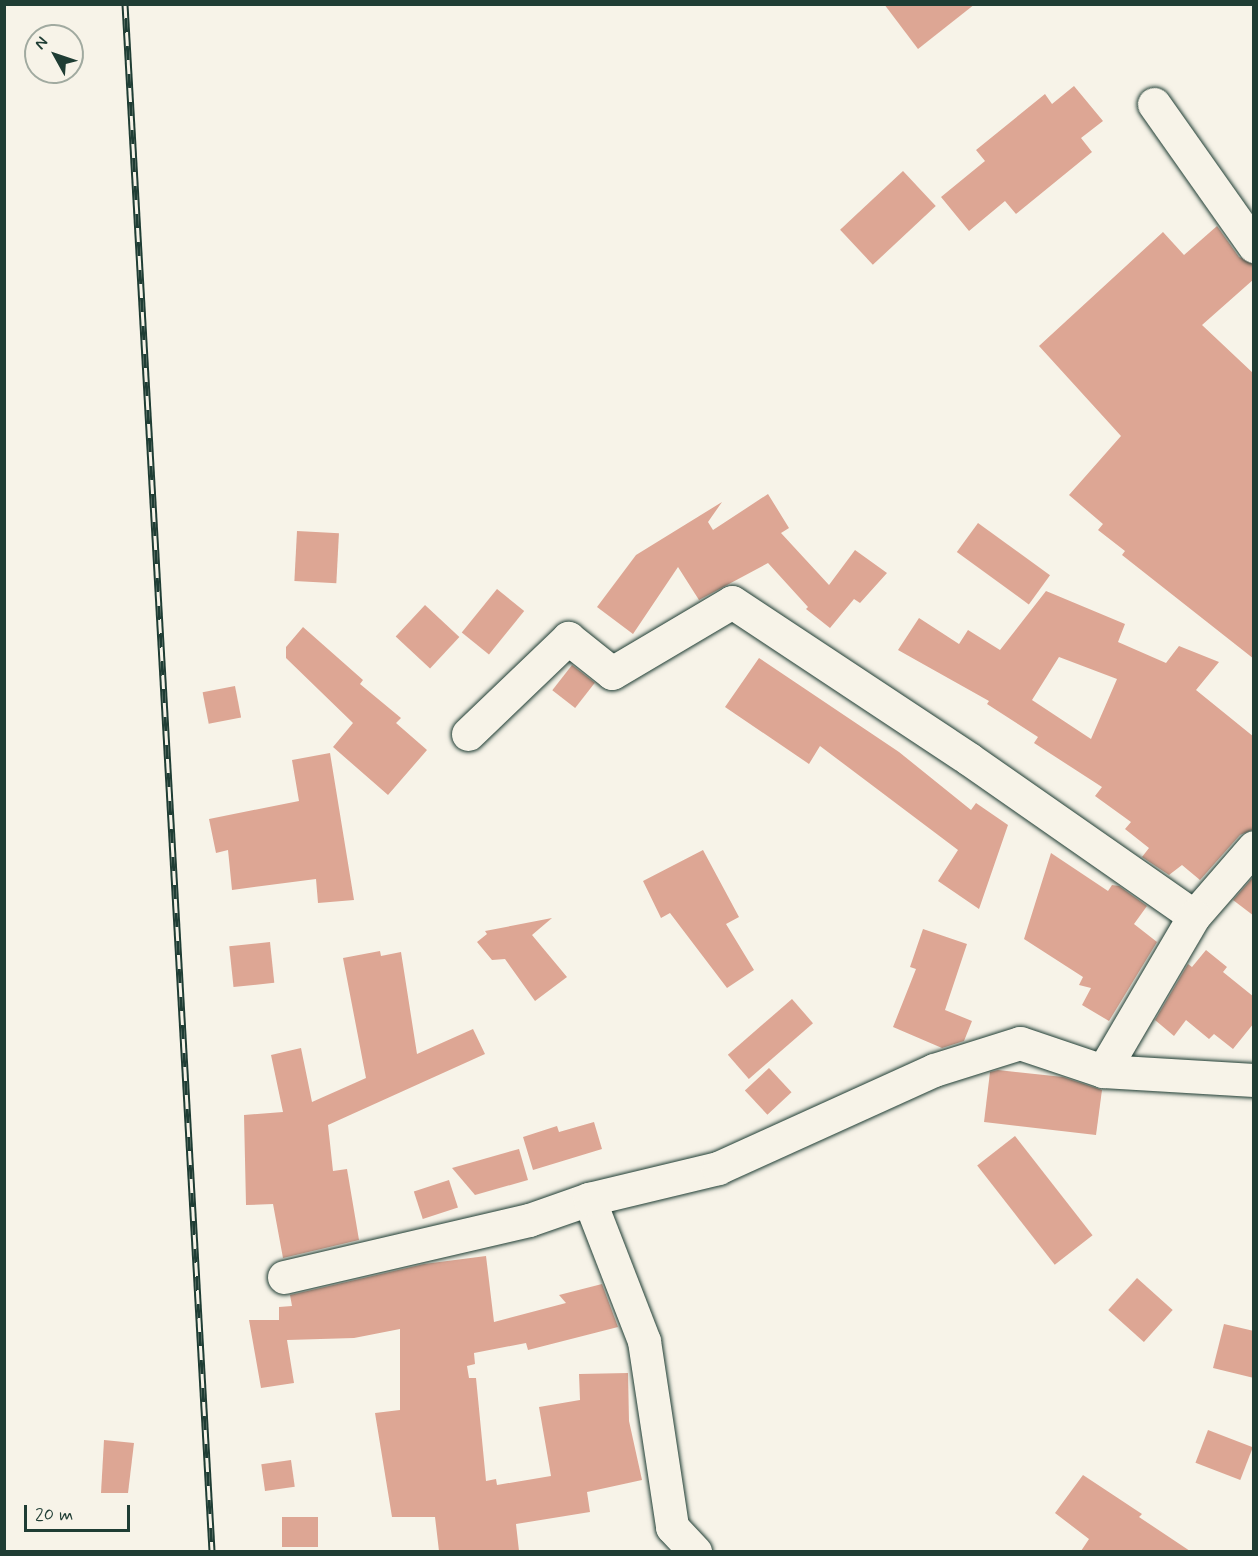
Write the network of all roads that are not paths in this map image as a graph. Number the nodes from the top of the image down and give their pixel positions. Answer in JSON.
{"nodes":[{"id":1,"x":1154,"y":104,"type":"dead end"},
{"id":2,"x":1254,"y":246,"type":"edge"},
{"id":3,"x":468,"y":734,"type":"dead end"},
{"id":4,"x":1254,"y":847,"type":"edge"},
{"id":5,"x":1194,"y":916,"type":"junction"},
{"id":6,"x":1102,"y":1071,"type":"junction"},
{"id":7,"x":1254,"y":1080,"type":"edge"},
{"id":8,"x":589,"y":1199,"type":"junction"},
{"id":9,"x":284,"y":1277,"type":"dead end"},
{"id":10,"x":695,"y":1551,"type":"edge"}],
"edges":[{"from":1,"to":2,"type":"street"},
{"from":3,"to":5,"type":"street"},
{"from":4,"to":5,"type":"street"},
{"from":5,"to":6,"type":"street"},
{"from":6,"to":7,"type":"street"},
{"from":6,"to":8,"type":"street"},
{"from":8,"to":9,"type":"street"},
{"from":8,"to":10,"type":"street"}]}
